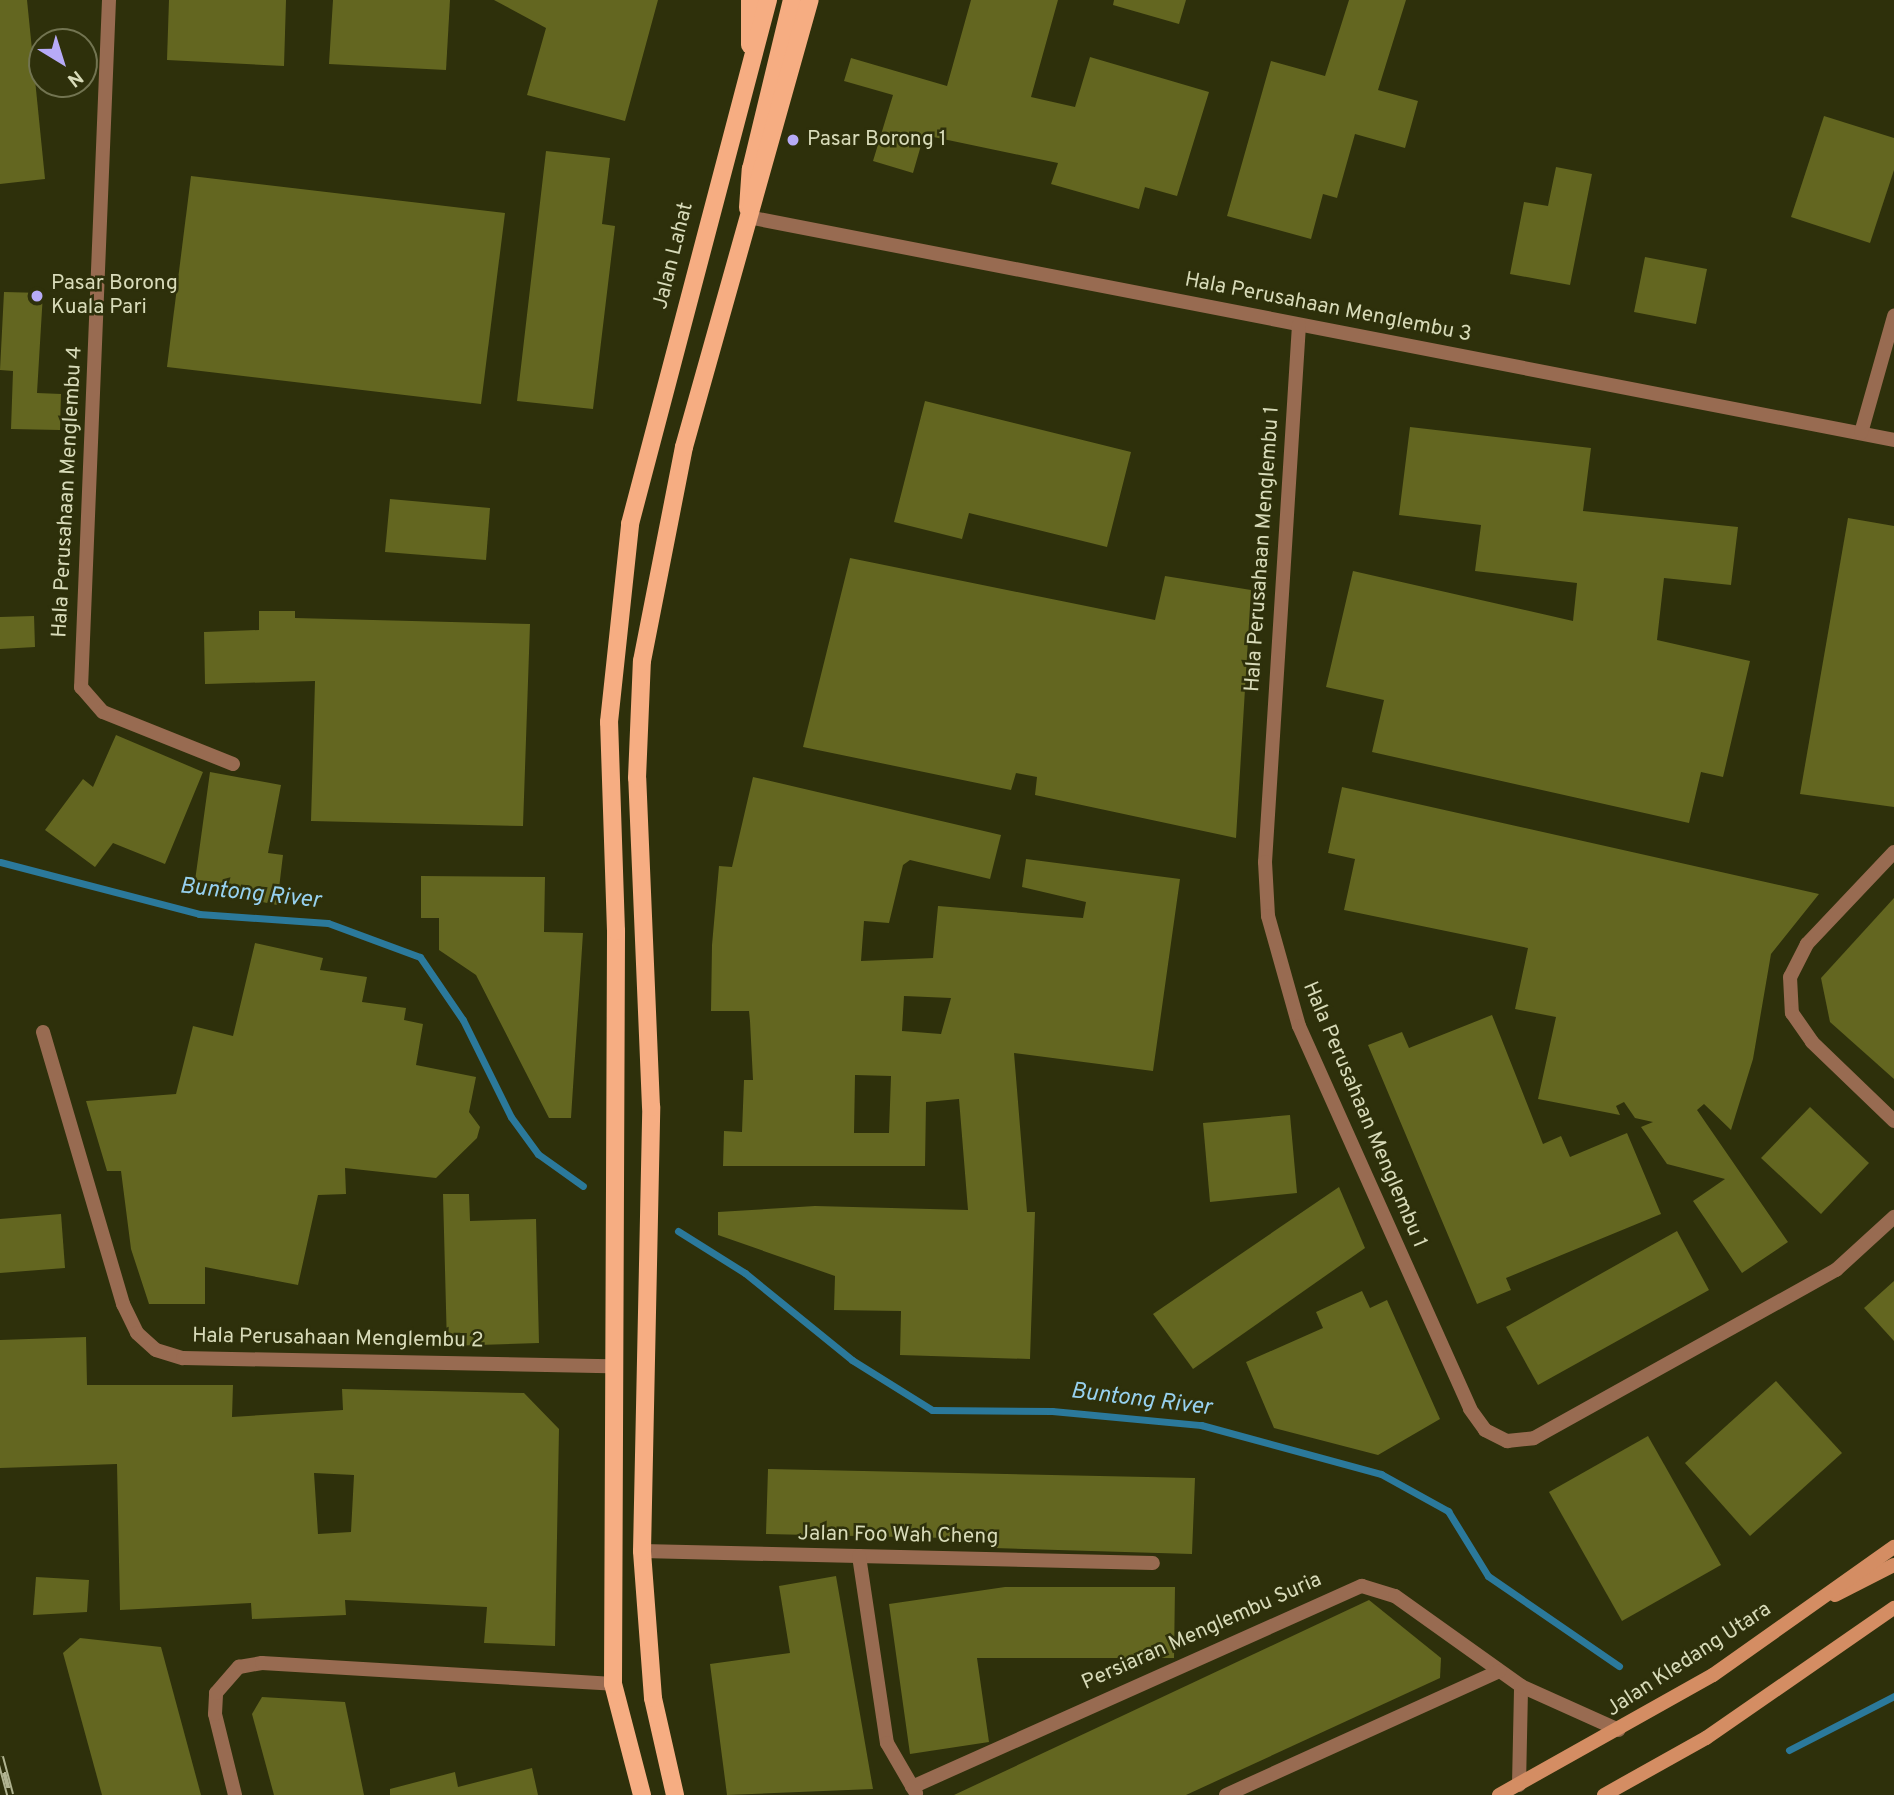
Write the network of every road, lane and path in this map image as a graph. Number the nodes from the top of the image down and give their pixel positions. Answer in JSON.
{"nodes":[{"id":1,"x":109,"y":0,"type":"edge"},
{"id":2,"x":750,"y":0,"type":"edge"},
{"id":3,"x":768,"y":0,"type":"edge"},
{"id":4,"x":792,"y":0,"type":"edge"},
{"id":5,"x":810,"y":0,"type":"edge"},
{"id":6,"x":752,"y":55,"type":"junction"},
{"id":7,"x":753,"y":218,"type":"junction"},
{"id":8,"x":1894,"y":316,"type":"edge"},
{"id":9,"x":1299,"y":325,"type":"junction"},
{"id":10,"x":1861,"y":433,"type":"junction"},
{"id":11,"x":1894,"y":439,"type":"edge"},
{"id":12,"x":233,"y":764,"type":"dead end"},
{"id":13,"x":1894,"y":852,"type":"edge"},
{"id":14,"x":44,"y":1032,"type":"dead end"},
{"id":15,"x":1894,"y":1121,"type":"edge"},
{"id":16,"x":1894,"y":1217,"type":"edge"},
{"id":17,"x":610,"y":1366,"type":"junction"},
{"id":18,"x":1894,"y":1546,"type":"edge"},
{"id":19,"x":642,"y":1551,"type":"junction"},
{"id":20,"x":859,"y":1556,"type":"junction"},
{"id":21,"x":1153,"y":1563,"type":"dead end"},
{"id":22,"x":1894,"y":1564,"type":"edge"},
{"id":23,"x":1814,"y":1603,"type":"junction"},
{"id":24,"x":1894,"y":1608,"type":"edge"},
{"id":25,"x":1499,"y":1671,"type":"junction"},
{"id":26,"x":613,"y":1684,"type":"junction"},
{"id":27,"x":1521,"y":1686,"type":"junction"},
{"id":28,"x":1619,"y":1731,"type":"junction"},
{"id":29,"x":1519,"y":1784,"type":"junction"},
{"id":30,"x":914,"y":1791,"type":"edge"},
{"id":31,"x":235,"y":1795,"type":"edge"},
{"id":32,"x":642,"y":1795,"type":"edge"},
{"id":33,"x":676,"y":1795,"type":"edge"},
{"id":34,"x":1226,"y":1795,"type":"edge"},
{"id":35,"x":1499,"y":1795,"type":"edge"},
{"id":36,"x":1604,"y":1795,"type":"edge"}],
"edges":[{"from":1,"to":12,"type":"street","name":"Hala Perusahaan Menglembu 4"},
{"from":2,"to":6,"type":"main road"},
{"from":3,"to":6,"type":"main road","name":"Jalan Lahat"},
{"from":4,"to":7,"type":"main road"},
{"from":5,"to":7,"type":"main road"},
{"from":6,"to":17,"type":"main road","name":"Jalan Lahat"},
{"from":7,"to":9,"type":"street","name":"Hala Perusahaan Menglembu 3"},
{"from":7,"to":19,"type":"main road"},
{"from":8,"to":10,"type":"street"},
{"from":9,"to":10,"type":"street","name":"Hala Perusahaan Menglembu 3"},
{"from":9,"to":16,"type":"street","name":"Hala Perusahaan Menglembu 1"},
{"from":10,"to":11,"type":"street","name":"Hala Perusahaan Menglembu 3"},
{"from":13,"to":15,"type":"street"},
{"from":14,"to":17,"type":"street","name":"Hala Perusahaan Menglembu 2"},
{"from":17,"to":26,"type":"main road","name":"Jalan Lahat"},
{"from":18,"to":23,"type":"main road","name":"Jalan Kledang Utara"},
{"from":19,"to":20,"type":"street","name":"Jalan Foo Wah Cheng"},
{"from":19,"to":33,"type":"main road"},
{"from":20,"to":21,"type":"street","name":"Jalan Foo Wah Cheng"},
{"from":20,"to":30,"type":"street","name":"Persiaran Menglembu Suria"},
{"from":22,"to":23,"type":"main road"},
{"from":23,"to":28,"type":"main road","name":"Jalan Kledang Utara"},
{"from":24,"to":36,"type":"main road"},
{"from":25,"to":27,"type":"street","name":"Persiaran Menglembu Suria"},
{"from":25,"to":30,"type":"street","name":"Persiaran Menglembu Suria"},
{"from":25,"to":34,"type":"street"},
{"from":26,"to":31,"type":"street"},
{"from":26,"to":32,"type":"main road","name":"Jalan Lahat"},
{"from":27,"to":28,"type":"street","name":"Persiaran Menglembu Suria"},
{"from":27,"to":29,"type":"street"},
{"from":28,"to":29,"type":"main road","name":"Jalan Kledang Utara"},
{"from":29,"to":35,"type":"main road","name":"Jalan Kledang Utara"}]}
